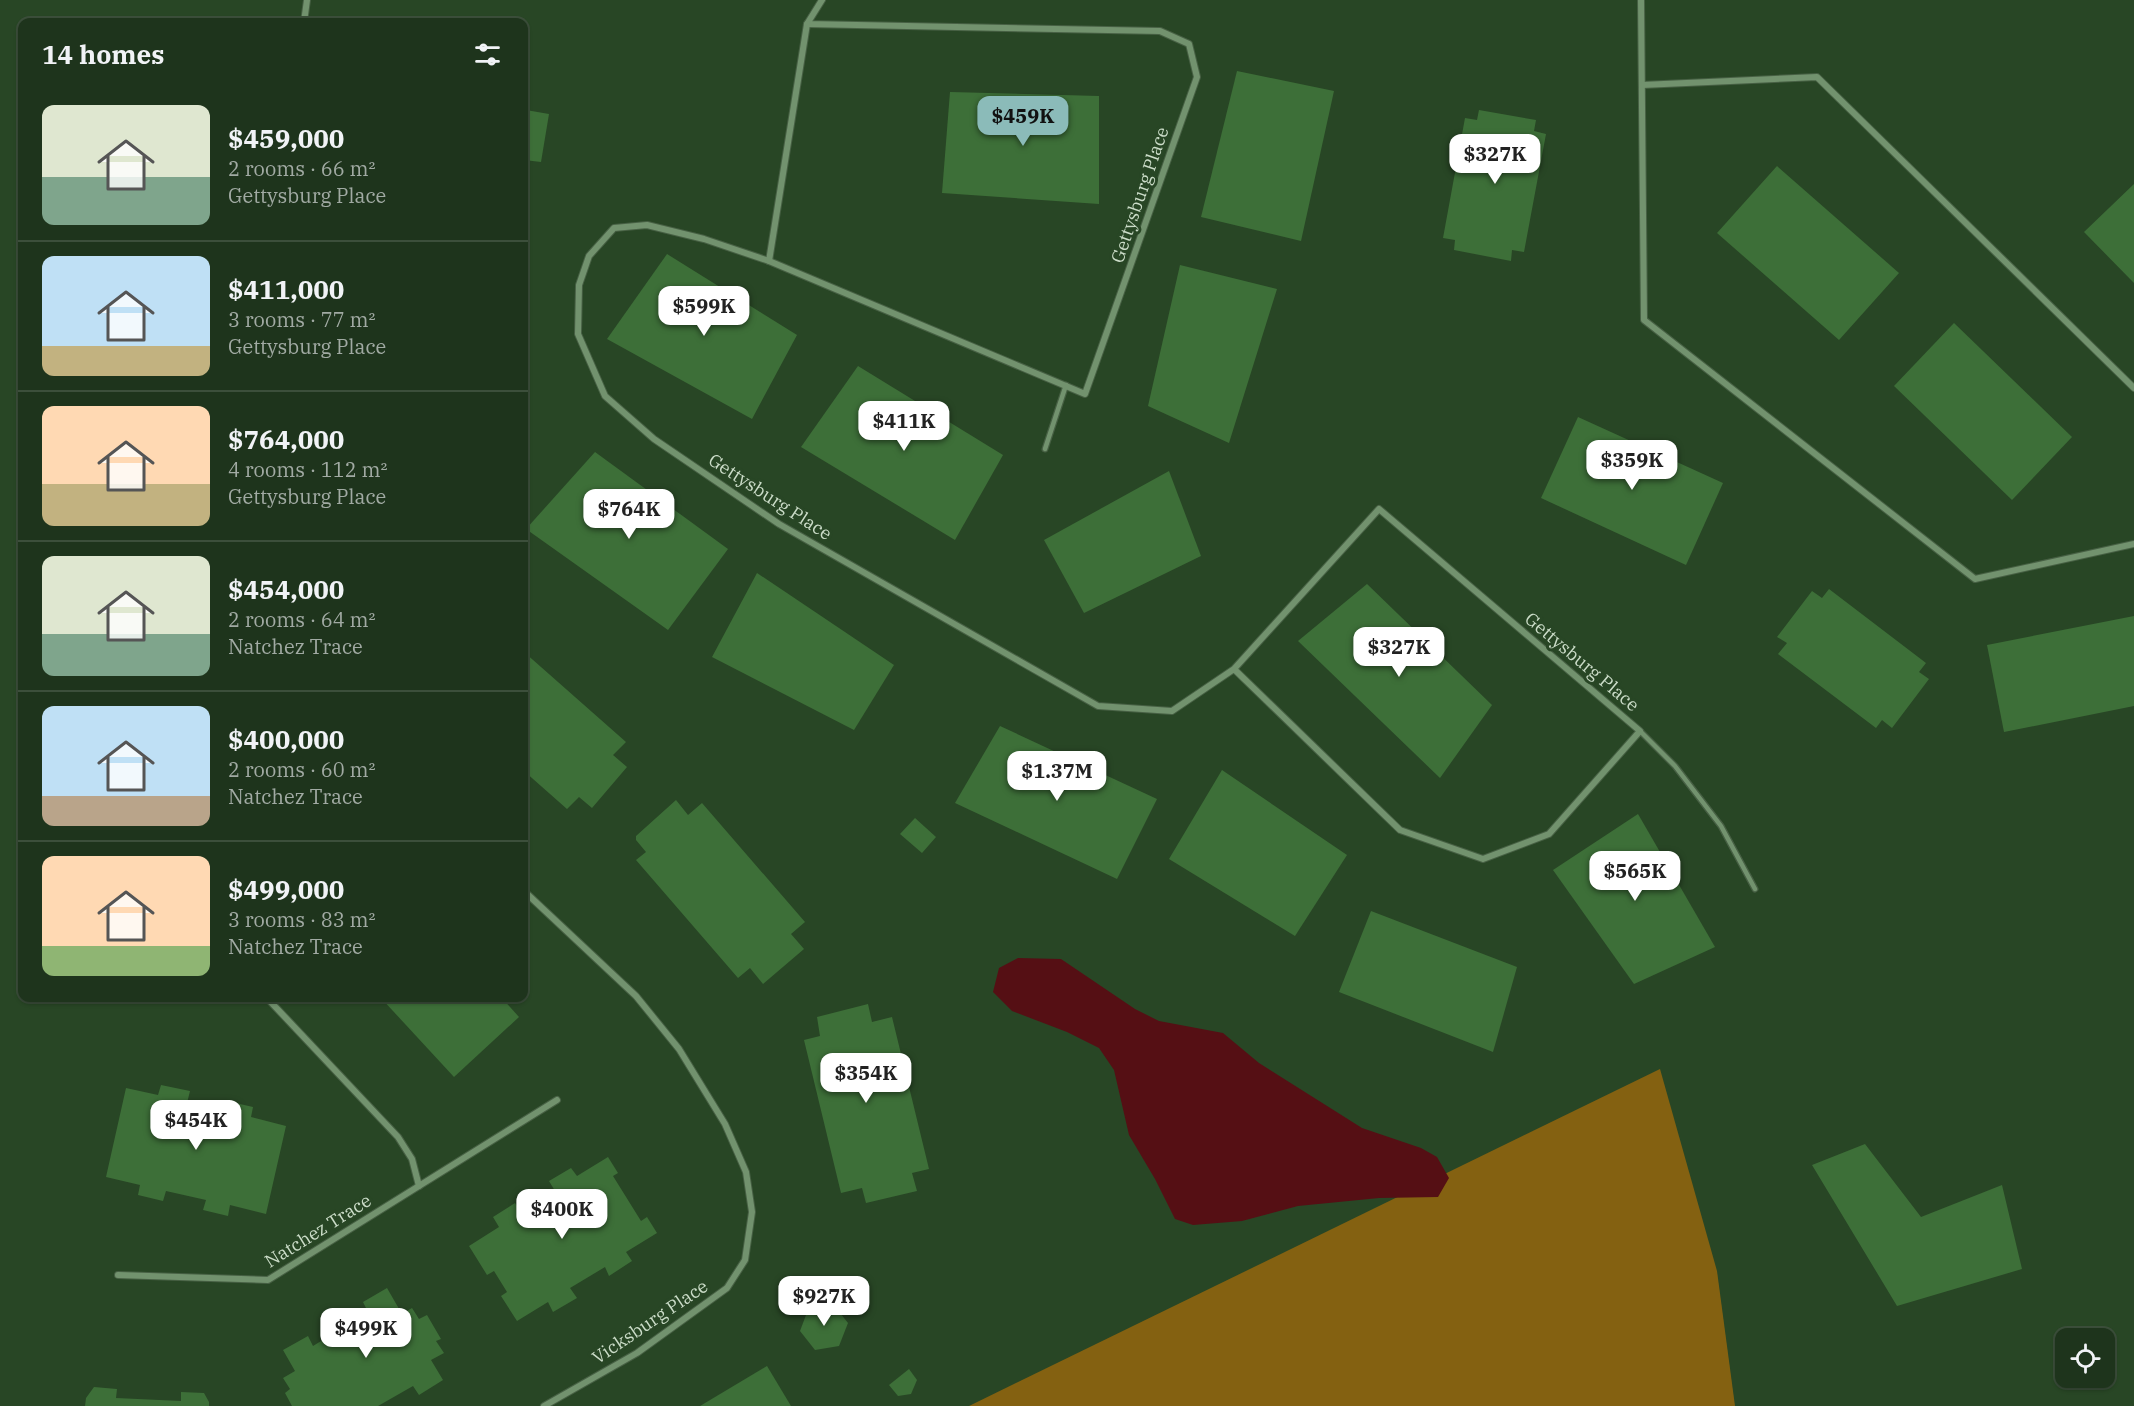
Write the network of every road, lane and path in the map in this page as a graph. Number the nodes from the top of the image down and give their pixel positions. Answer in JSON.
{"nodes":[{"id":1,"x":307,"y":0,"type":"edge"},
{"id":2,"x":822,"y":0,"type":"edge"},
{"id":3,"x":1641,"y":0,"type":"edge"},
{"id":4,"x":305,"y":18,"type":"edge"},
{"id":5,"x":807,"y":24,"type":"junction"},
{"id":6,"x":1642,"y":85,"type":"junction"},
{"id":7,"x":769,"y":261,"type":"junction"},
{"id":8,"x":1066,"y":386,"type":"junction"},
{"id":9,"x":2134,"y":388,"type":"edge"},
{"id":10,"x":1045,"y":449,"type":"dead end"},
{"id":11,"x":2134,"y":544,"type":"edge"},
{"id":12,"x":1234,"y":669,"type":"junction"},
{"id":13,"x":1640,"y":731,"type":"junction"},
{"id":14,"x":1755,"y":889,"type":"dead end"},
{"id":15,"x":528,"y":895,"type":"edge"},
{"id":16,"x":271,"y":1002,"type":"edge"},
{"id":17,"x":557,"y":1101,"type":"dead end"},
{"id":18,"x":419,"y":1186,"type":"junction"},
{"id":19,"x":118,"y":1275,"type":"dead end"},
{"id":20,"x":544,"y":1406,"type":"edge"}],
"edges":[{"from":1,"to":4,"type":"street"},
{"from":2,"to":5,"type":"street"},
{"from":3,"to":6,"type":"street"},
{"from":5,"to":7,"type":"street"},
{"from":5,"to":8,"type":"street","name":"Gettysburg Place"},
{"from":6,"to":9,"type":"street"},
{"from":6,"to":11,"type":"street"},
{"from":7,"to":8,"type":"street","name":"Gettysburg Place"},
{"from":7,"to":12,"type":"street","name":"Gettysburg Place"},
{"from":8,"to":10,"type":"lane"},
{"from":12,"to":13,"type":"street","name":"Gettysburg Place"},
{"from":12,"to":13,"type":"street","name":"Gettysburg Place"},
{"from":13,"to":14,"type":"lane"},
{"from":15,"to":20,"type":"street","name":"Vicksburg Place"},
{"from":16,"to":18,"type":"street"},
{"from":17,"to":18,"type":"street","name":"Natchez Trace"},
{"from":18,"to":19,"type":"street","name":"Natchez Trace"}]}
